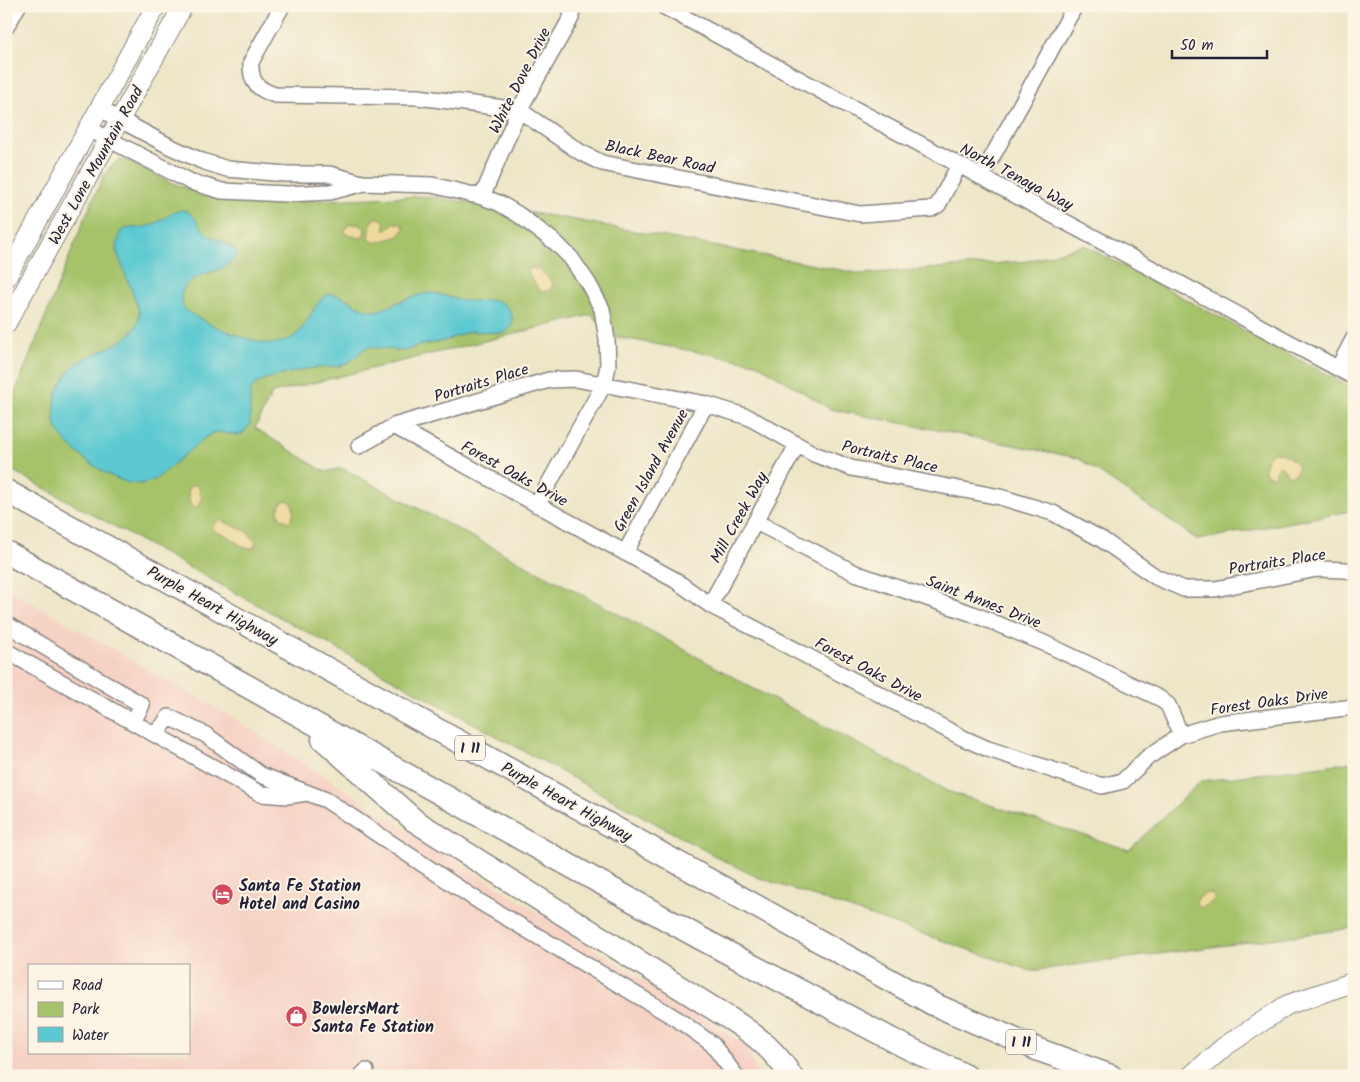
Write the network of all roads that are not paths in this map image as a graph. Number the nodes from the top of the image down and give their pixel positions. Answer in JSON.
{"nodes":[{"id":1,"x":18,"y":6,"type":"edge"},
{"id":2,"x":156,"y":6,"type":"edge"},
{"id":3,"x":183,"y":6,"type":"edge"},
{"id":4,"x":282,"y":6,"type":"edge"},
{"id":5,"x":663,"y":6,"type":"edge"},
{"id":6,"x":1075,"y":6,"type":"edge"},
{"id":7,"x":572,"y":7,"type":"edge"},
{"id":8,"x":6,"y":26,"type":"edge"},
{"id":9,"x":100,"y":109,"type":"junction"},
{"id":10,"x":519,"y":110,"type":"junction"},
{"id":11,"x":120,"y":120,"type":"junction"},
{"id":12,"x":89,"y":129,"type":"junction"},
{"id":13,"x":109,"y":140,"type":"junction"},
{"id":14,"x":959,"y":165,"type":"junction"},
{"id":15,"x":982,"y":176,"type":"junction"},
{"id":16,"x":362,"y":183,"type":"junction"},
{"id":17,"x":482,"y":197,"type":"junction"},
{"id":18,"x":6,"y":278,"type":"edge"},
{"id":19,"x":6,"y":324,"type":"edge"},
{"id":20,"x":1354,"y":338,"type":"edge"},
{"id":21,"x":1338,"y":368,"type":"junction"},
{"id":22,"x":1354,"y":377,"type":"edge"},
{"id":23,"x":604,"y":384,"type":"junction"},
{"id":24,"x":706,"y":404,"type":"junction"},
{"id":25,"x":394,"y":426,"type":"junction"},
{"id":26,"x":798,"y":445,"type":"junction"},
{"id":27,"x":359,"y":446,"type":"dead end"},
{"id":28,"x":6,"y":491,"type":"edge"},
{"id":29,"x":537,"y":505,"type":"junction"},
{"id":30,"x":756,"y":522,"type":"junction"},
{"id":31,"x":6,"y":552,"type":"edge"},
{"id":32,"x":625,"y":553,"type":"junction"},
{"id":33,"x":1354,"y":573,"type":"edge"},
{"id":34,"x":710,"y":606,"type":"junction"},
{"id":35,"x":6,"y":624,"type":"edge"},
{"id":36,"x":6,"y":651,"type":"edge"},
{"id":37,"x":1354,"y":707,"type":"edge"},
{"id":38,"x":290,"y":710,"type":"junction"},
{"id":39,"x":133,"y":722,"type":"junction"},
{"id":40,"x":156,"y":735,"type":"junction"},
{"id":41,"x":1181,"y":735,"type":"junction"},
{"id":42,"x":308,"y":792,"type":"junction"},
{"id":43,"x":1354,"y":982,"type":"edge"},
{"id":44,"x":736,"y":1076,"type":"edge"},
{"id":45,"x":791,"y":1076,"type":"edge"},
{"id":46,"x":966,"y":1076,"type":"edge"},
{"id":47,"x":1111,"y":1076,"type":"edge"},
{"id":48,"x":1191,"y":1076,"type":"edge"}],
"edges":[{"from":1,"to":8,"type":"street"},
{"from":2,"to":9,"type":"main road","name":"West Lone Mountain Road"},
{"from":3,"to":11,"type":"main road","name":"West Lone Mountain Road"},
{"from":4,"to":10,"type":"street","name":"Black Bear Road"},
{"from":5,"to":14,"type":"street","name":"North Tenaya Way"},
{"from":6,"to":15,"type":"street"},
{"from":7,"to":10,"type":"street","name":"White Dove Drive"},
{"from":9,"to":11,"type":"street"},
{"from":9,"to":12,"type":"main road","name":"West Lone Mountain Road"},
{"from":10,"to":14,"type":"street","name":"Black Bear Road"},
{"from":10,"to":17,"type":"street","name":"White Dove Drive"},
{"from":11,"to":13,"type":"main road","name":"West Lone Mountain Road"},
{"from":11,"to":16,"type":"street"},
{"from":12,"to":13,"type":"street"},
{"from":12,"to":18,"type":"main road","name":"West Lone Mountain Road"},
{"from":13,"to":16,"type":"street"},
{"from":13,"to":19,"type":"main road","name":"West Lone Mountain Road"},
{"from":14,"to":15,"type":"street","name":"North Tenaya Way"},
{"from":15,"to":21,"type":"street","name":"North Tenaya Way"},
{"from":16,"to":17,"type":"street"},
{"from":17,"to":23,"type":"street"},
{"from":20,"to":21,"type":"street"},
{"from":21,"to":22,"type":"street","name":"North Tenaya Way"},
{"from":23,"to":24,"type":"street","name":"Portraits Place"},
{"from":23,"to":25,"type":"street","name":"Portraits Place"},
{"from":23,"to":29,"type":"street"},
{"from":24,"to":26,"type":"street","name":"Portraits Place"},
{"from":24,"to":32,"type":"street","name":"Green Island Avenue"},
{"from":25,"to":27,"type":"street","name":"Portraits Place"},
{"from":25,"to":29,"type":"street","name":"Forest Oaks Drive"},
{"from":26,"to":30,"type":"street","name":"Mill Creek Way"},
{"from":26,"to":33,"type":"street","name":"Portraits Place"},
{"from":28,"to":47,"type":"highway","name":"Purple Heart Highway","number":"I 11"},
{"from":29,"to":32,"type":"street","name":"Forest Oaks Drive"},
{"from":30,"to":34,"type":"street","name":"Mill Creek Way"},
{"from":30,"to":41,"type":"street","name":"Saint Annes Drive"},
{"from":31,"to":38,"type":"highway"},
{"from":32,"to":34,"type":"street","name":"Forest Oaks Drive"},
{"from":34,"to":41,"type":"street","name":"Forest Oaks Drive"},
{"from":35,"to":39,"type":"street"},
{"from":36,"to":39,"type":"street"},
{"from":37,"to":41,"type":"street","name":"Forest Oaks Drive"},
{"from":38,"to":45,"type":"highway"},
{"from":38,"to":46,"type":"highway"},
{"from":39,"to":40,"type":"street"},
{"from":40,"to":42,"type":"street"},
{"from":40,"to":42,"type":"street"},
{"from":42,"to":44,"type":"street"},
{"from":43,"to":48,"type":"main road"}]}
